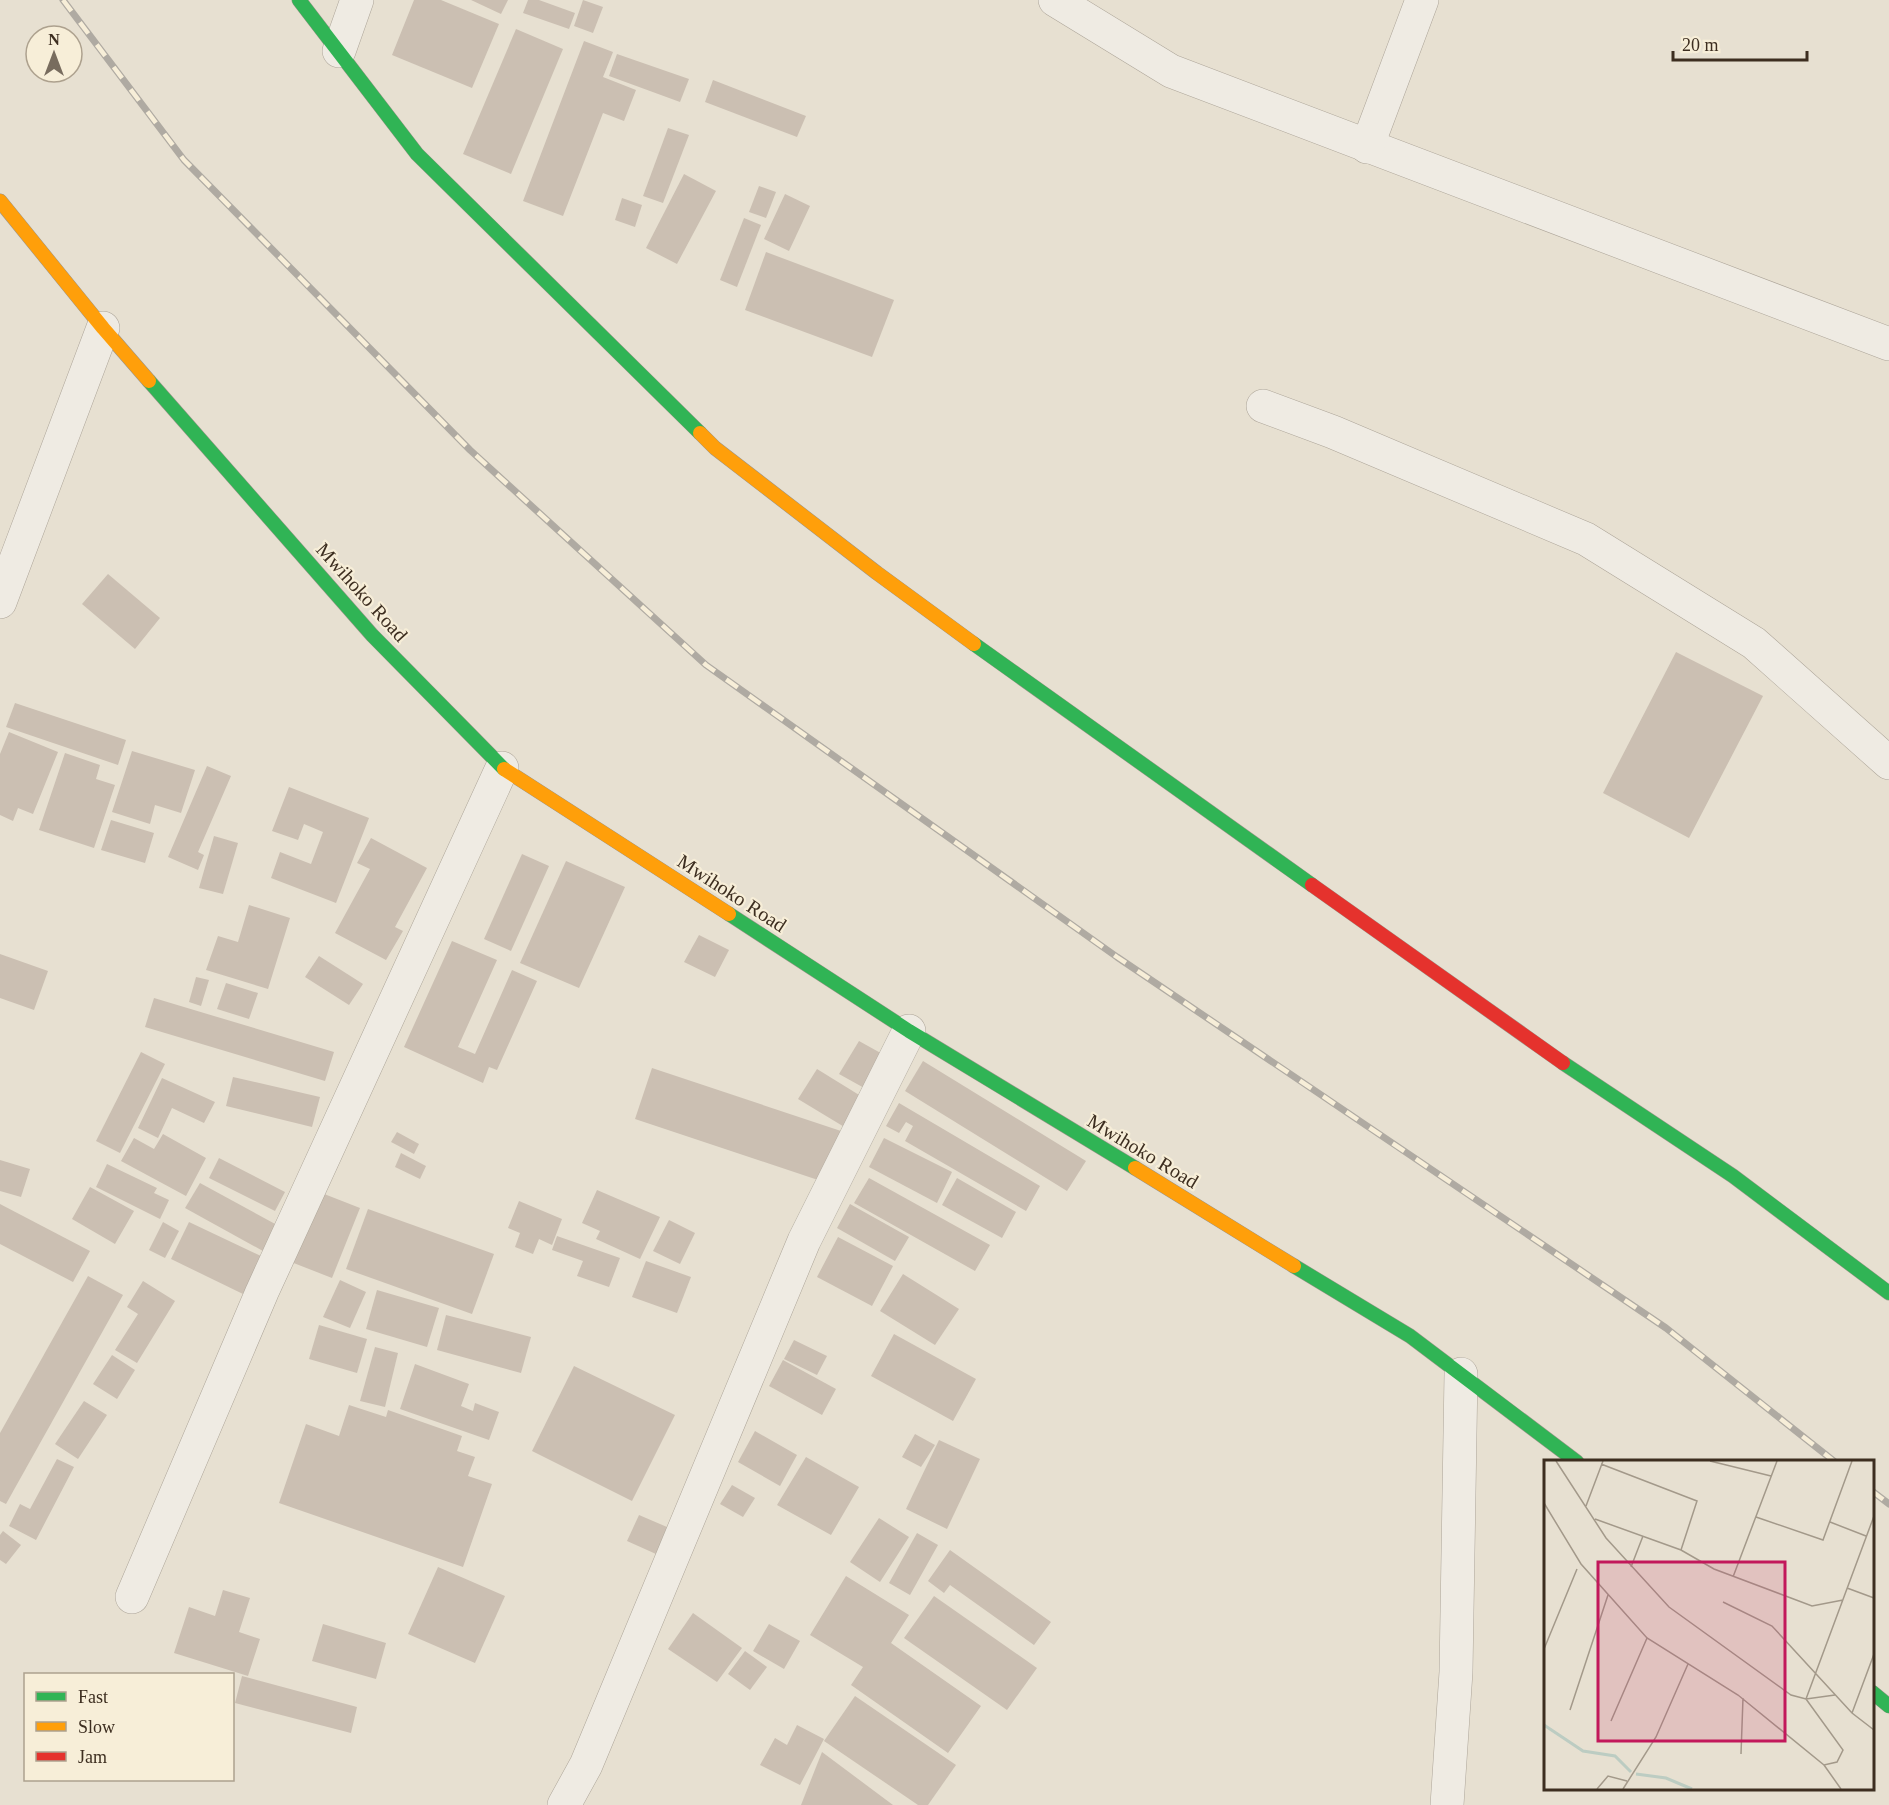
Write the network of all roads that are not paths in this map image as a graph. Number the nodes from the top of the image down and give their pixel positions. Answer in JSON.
{"nodes":[{"id":1,"x":300,"y":0,"type":"edge"},
{"id":2,"x":357,"y":0,"type":"edge"},
{"id":3,"x":1055,"y":0,"type":"edge"},
{"id":4,"x":1422,"y":0,"type":"edge"},
{"id":5,"x":339,"y":51,"type":"junction"},
{"id":6,"x":1367,"y":147,"type":"junction"},
{"id":7,"x":0,"y":201,"type":"edge"},
{"id":8,"x":104,"y":328,"type":"junction"},
{"id":9,"x":1889,"y":344,"type":"edge"},
{"id":10,"x":1263,"y":406,"type":"dead end"},
{"id":11,"x":0,"y":602,"type":"edge"},
{"id":12,"x":1889,"y":762,"type":"edge"},
{"id":13,"x":502,"y":768,"type":"junction"},
{"id":14,"x":909,"y":1031,"type":"junction"},
{"id":15,"x":1889,"y":1293,"type":"edge"},
{"id":16,"x":1461,"y":1374,"type":"junction"},
{"id":17,"x":1576,"y":1460,"type":"edge"},
{"id":18,"x":132,"y":1597,"type":"dead end"},
{"id":19,"x":1874,"y":1694,"type":"edge"},
{"id":20,"x":1889,"y":1706,"type":"edge"},
{"id":21,"x":564,"y":1805,"type":"edge"},
{"id":22,"x":1447,"y":1805,"type":"edge"}],
"edges":[{"from":1,"to":5,"type":"street"},
{"from":2,"to":5,"type":"street"},
{"from":3,"to":6,"type":"street"},
{"from":4,"to":6,"type":"street"},
{"from":5,"to":15,"type":"street"},
{"from":6,"to":9,"type":"street"},
{"from":7,"to":8,"type":"street","name":"Mwihoko Road"},
{"from":8,"to":11,"type":"street"},
{"from":8,"to":13,"type":"street","name":"Mwihoko Road"},
{"from":10,"to":12,"type":"street"},
{"from":13,"to":14,"type":"street","name":"Mwihoko Road"},
{"from":13,"to":18,"type":"street"},
{"from":14,"to":16,"type":"street","name":"Mwihoko Road"},
{"from":14,"to":21,"type":"street"},
{"from":16,"to":17,"type":"street","name":"Mwihoko Road"},
{"from":16,"to":22,"type":"street"},
{"from":19,"to":20,"type":"street"}]}
